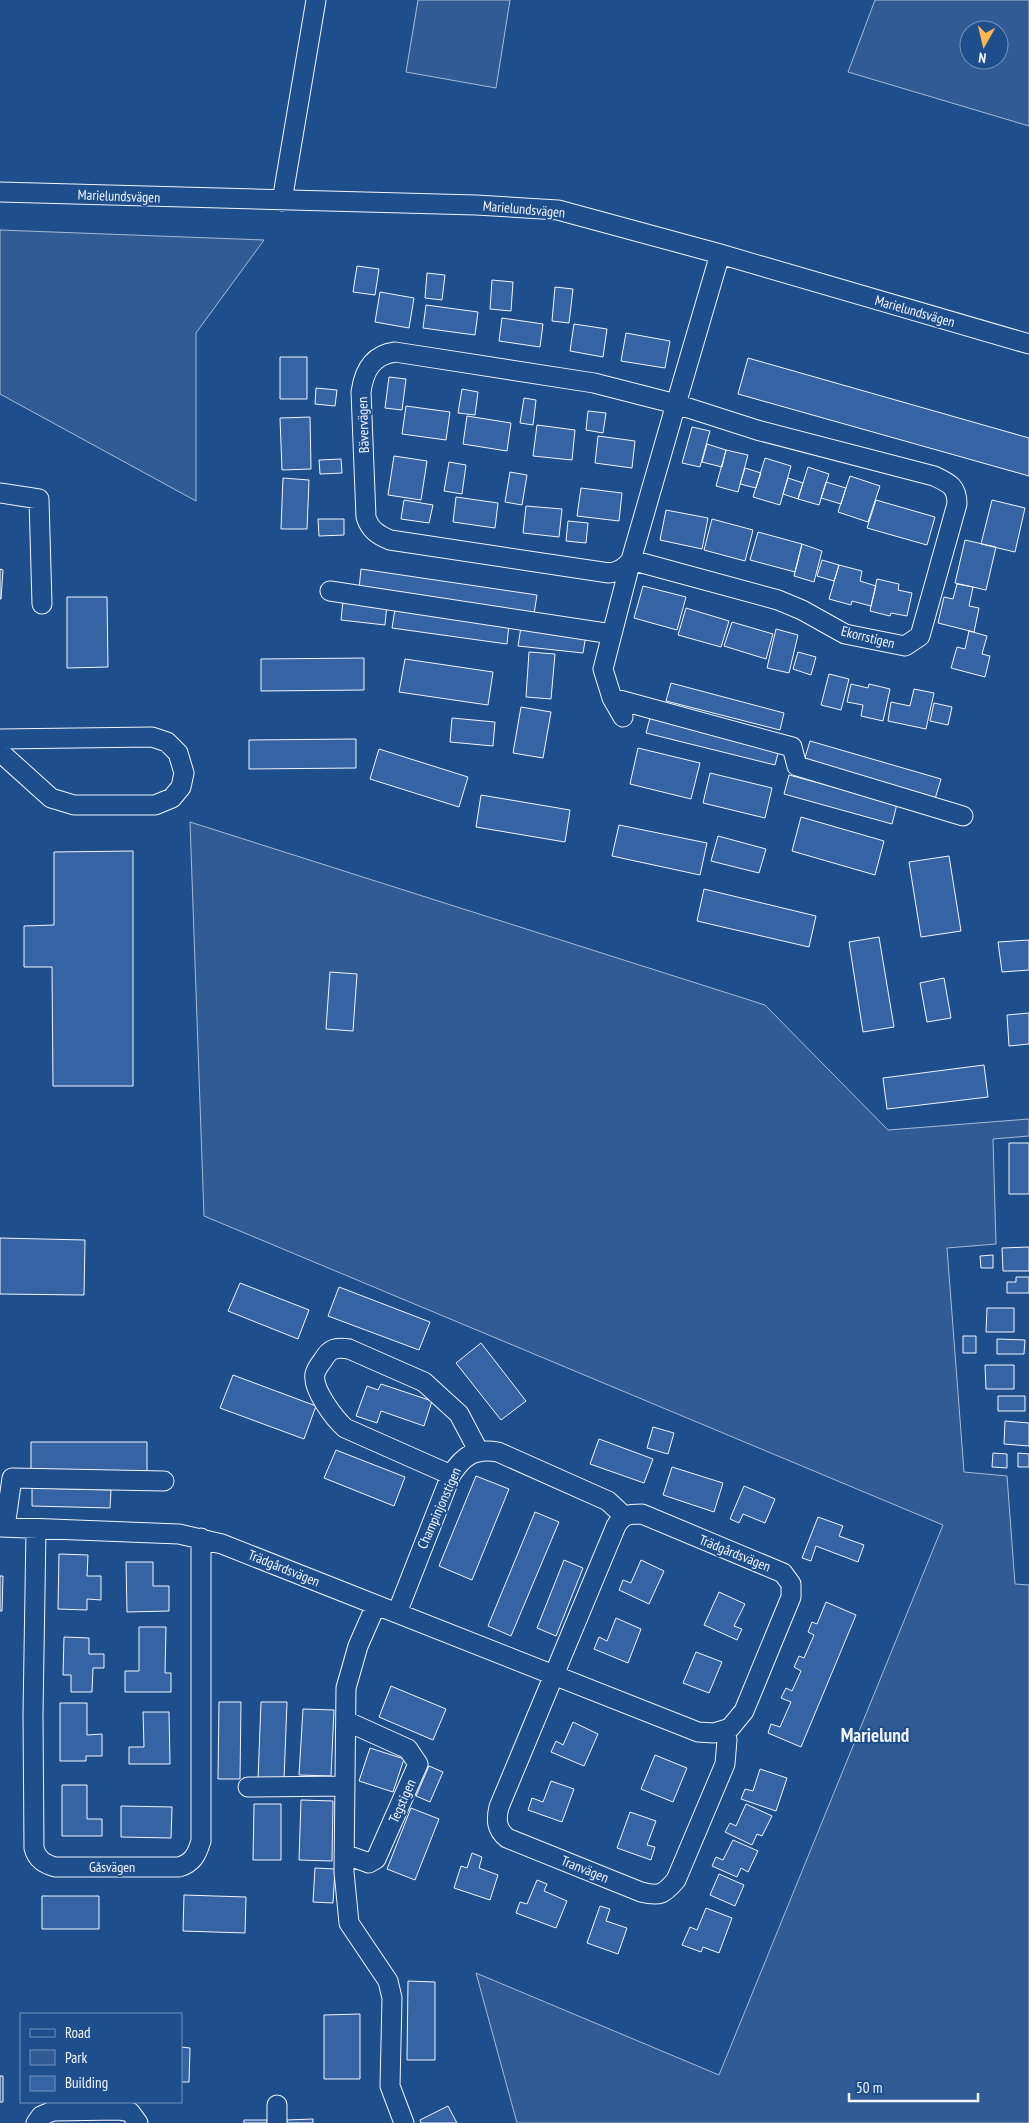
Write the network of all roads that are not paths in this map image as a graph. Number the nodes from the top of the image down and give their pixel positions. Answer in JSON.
{"nodes":[{"id":1,"x":316,"y":0,"type":"edge"},
{"id":2,"x":0,"y":192,"type":"edge"},
{"id":3,"x":282,"y":201,"type":"junction"},
{"id":4,"x":720,"y":254,"type":"junction"},
{"id":5,"x":1029,"y":344,"type":"edge"},
{"id":6,"x":676,"y":404,"type":"junction"},
{"id":7,"x":0,"y":494,"type":"edge"},
{"id":8,"x":631,"y":560,"type":"junction"},
{"id":9,"x":330,"y":591,"type":"dead end"},
{"id":10,"x":42,"y":604,"type":"dead end"},
{"id":11,"x":612,"y":634,"type":"junction"},
{"id":12,"x":612,"y":698,"type":"junction"},
{"id":13,"x":623,"y":717,"type":"dead end"},
{"id":14,"x":0,"y":739,"type":"edge"},
{"id":15,"x":0,"y":752,"type":"edge"},
{"id":16,"x":963,"y":816,"type":"dead end"},
{"id":17,"x":479,"y":1452,"type":"junction"},
{"id":18,"x":451,"y":1475,"type":"junction"},
{"id":19,"x":164,"y":1481,"type":"dead end"},
{"id":20,"x":624,"y":1516,"type":"junction"},
{"id":21,"x":2,"y":1527,"type":"edge"},
{"id":22,"x":36,"y":1528,"type":"junction"},
{"id":23,"x":201,"y":1538,"type":"junction"},
{"id":24,"x":376,"y":1605,"type":"junction"},
{"id":25,"x":397,"y":1613,"type":"junction"},
{"id":26,"x":553,"y":1674,"type":"junction"},
{"id":27,"x":346,"y":1721,"type":"junction"},
{"id":28,"x":725,"y":1730,"type":"junction"},
{"id":29,"x":345,"y":1786,"type":"junction"},
{"id":30,"x":248,"y":1787,"type":"dead end"},
{"id":31,"x":344,"y":1854,"type":"junction"},
{"id":32,"x":36,"y":2123,"type":"edge"},
{"id":33,"x":138,"y":2123,"type":"edge"},
{"id":34,"x":404,"y":2123,"type":"edge"}],
"edges":[{"from":1,"to":3,"type":"street"},
{"from":2,"to":3,"type":"street","name":"Marielundsvägen"},
{"from":3,"to":4,"type":"street","name":"Marielundsvägen"},
{"from":4,"to":5,"type":"street","name":"Marielundsvägen"},
{"from":4,"to":6,"type":"street"},
{"from":6,"to":8,"type":"street"},
{"from":6,"to":8,"type":"street","name":"Bävervägen"},
{"from":6,"to":8,"type":"street","name":"Ekorrstigen"},
{"from":7,"to":10,"type":"street"},
{"from":8,"to":11,"type":"street"},
{"from":9,"to":11,"type":"street"},
{"from":11,"to":12,"type":"street"},
{"from":12,"to":13,"type":"street"},
{"from":12,"to":16,"type":"street"},
{"from":14,"to":15,"type":"street"},
{"from":17,"to":18,"type":"street","name":"Champinjonstigen"},
{"from":17,"to":18,"type":"street"},
{"from":17,"to":20,"type":"street"},
{"from":18,"to":25,"type":"street","name":"Champinjonstigen"},
{"from":19,"to":21,"type":"street"},
{"from":20,"to":26,"type":"street"},
{"from":20,"to":28,"type":"street","name":"Trädgårdsvägen"},
{"from":21,"to":22,"type":"street","name":"Trädgårdsvägen"},
{"from":22,"to":23,"type":"street","name":"Trädgårdsvägen"},
{"from":22,"to":23,"type":"street","name":"Gåsvägen"},
{"from":23,"to":24,"type":"street","name":"Trädgårdsvägen"},
{"from":24,"to":25,"type":"street","name":"Trädgårdsvägen"},
{"from":24,"to":27,"type":"street"},
{"from":25,"to":26,"type":"street","name":"Trädgårdsvägen"},
{"from":26,"to":28,"type":"street","name":"Trädgårdsvägen"},
{"from":26,"to":28,"type":"street","name":"Tranvägen"},
{"from":27,"to":29,"type":"street"},
{"from":27,"to":31,"type":"street","name":"Tegstigen"},
{"from":29,"to":30,"type":"street"},
{"from":29,"to":31,"type":"street"},
{"from":31,"to":34,"type":"street"},
{"from":32,"to":33,"type":"street"}]}
